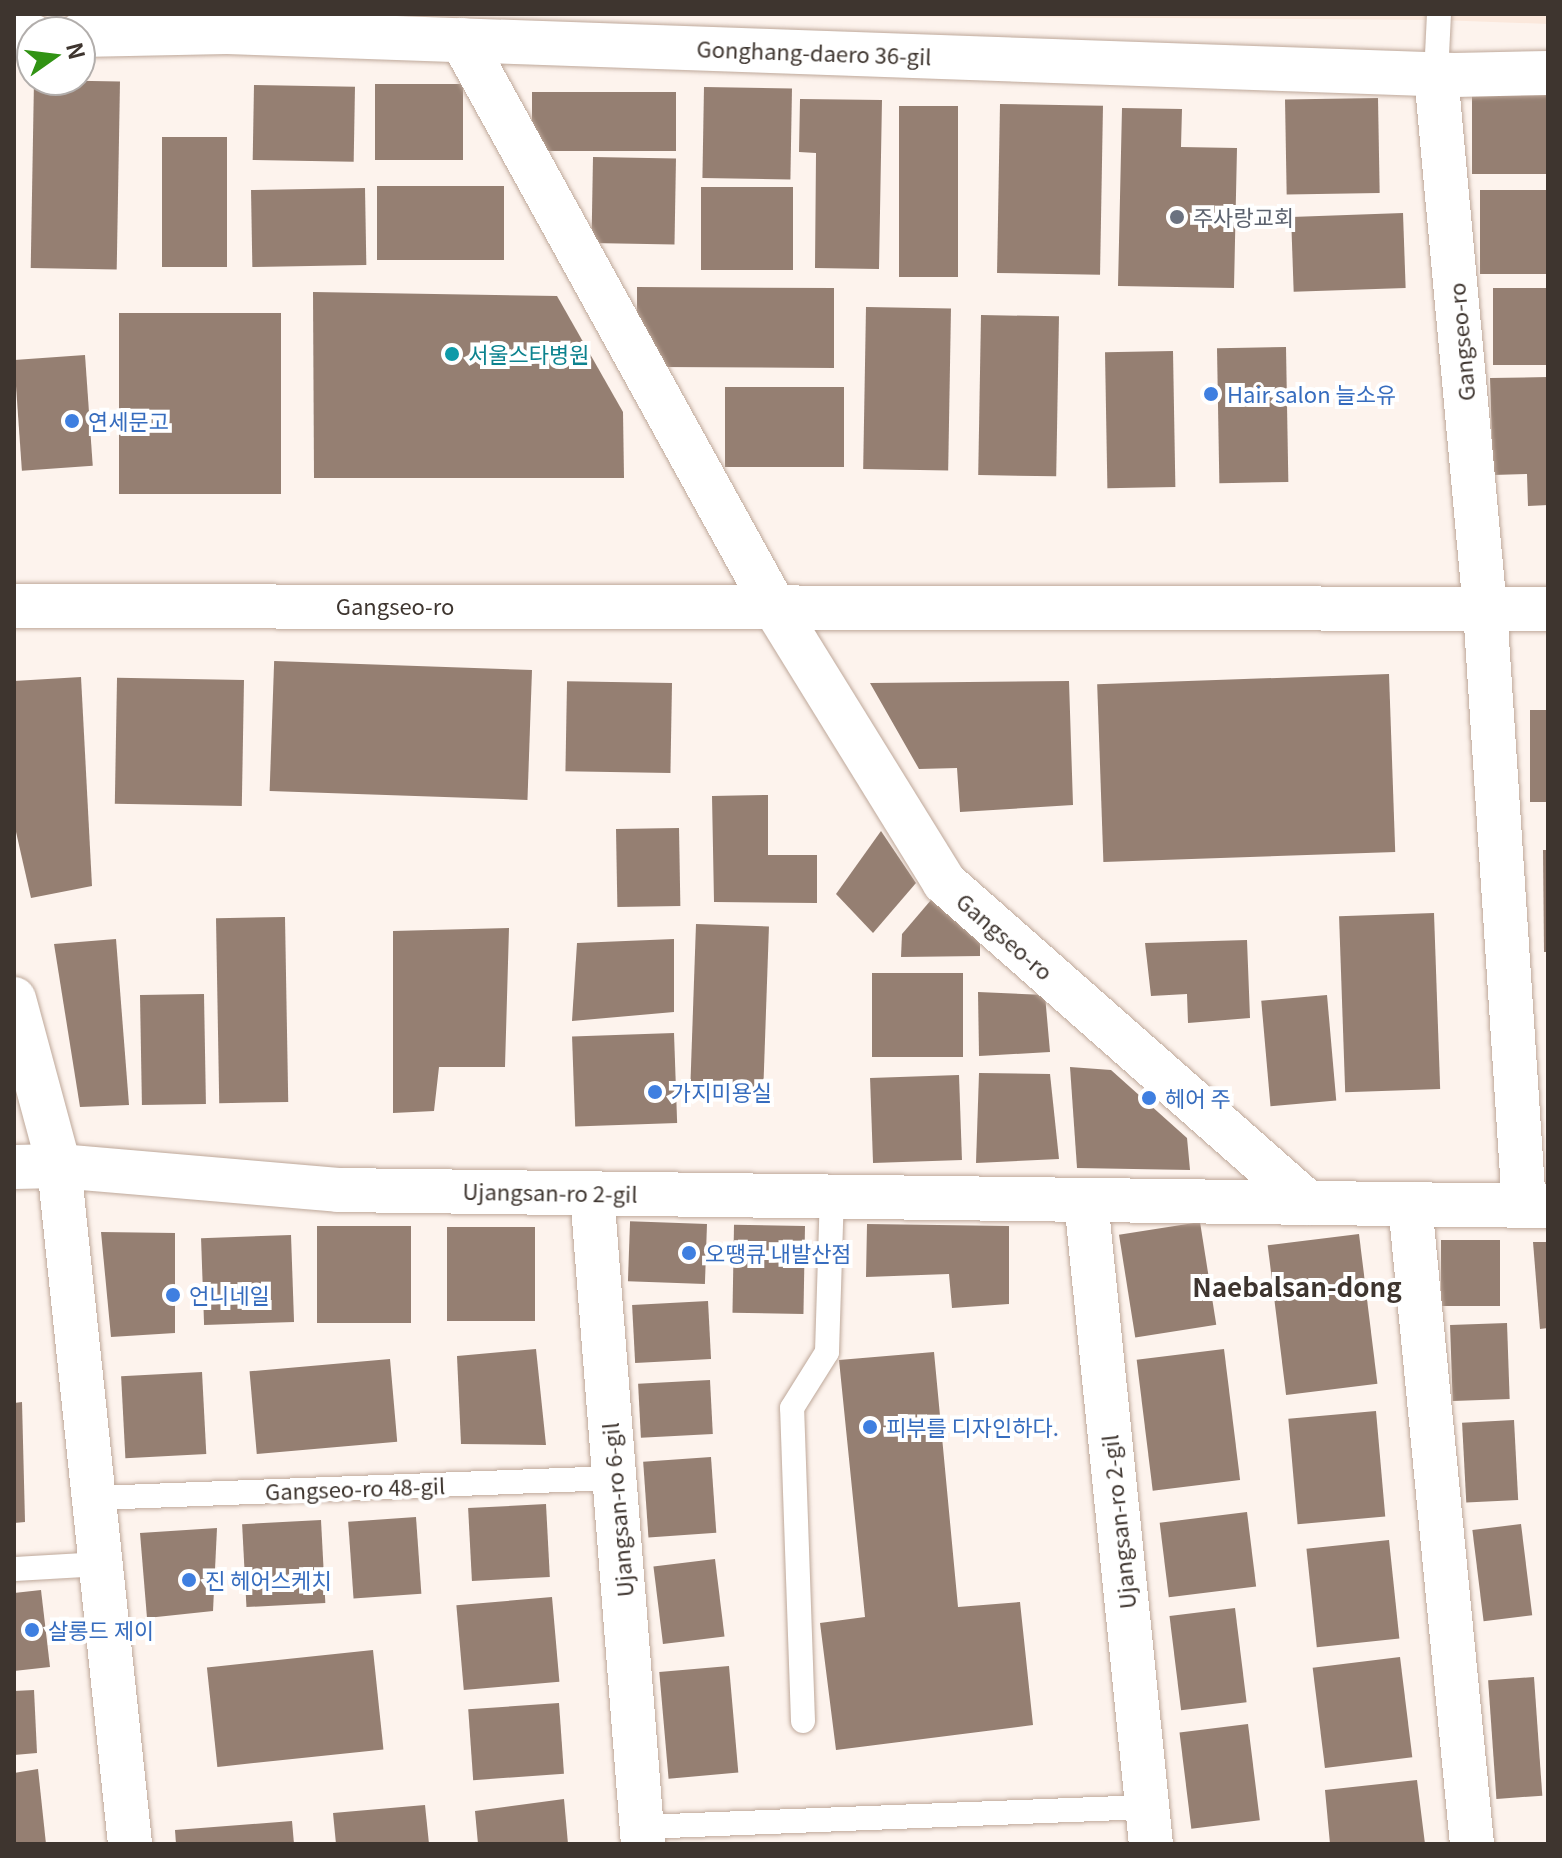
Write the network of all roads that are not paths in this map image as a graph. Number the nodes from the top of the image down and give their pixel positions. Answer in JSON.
{"nodes":[{"id":1,"x":1439,"y":14,"type":"edge"},
{"id":2,"x":226,"y":23,"type":"edge"},
{"id":3,"x":96,"y":34,"type":"edge"},
{"id":4,"x":462,"y":40,"type":"junction"},
{"id":5,"x":1548,"y":73,"type":"edge"},
{"id":6,"x":1436,"y":75,"type":"junction"},
{"id":7,"x":14,"y":606,"type":"edge"},
{"id":8,"x":775,"y":608,"type":"junction"},
{"id":9,"x":1485,"y":609,"type":"junction"},
{"id":10,"x":1548,"y":609,"type":"edge"},
{"id":11,"x":14,"y":999,"type":"edge"},
{"id":12,"x":59,"y":1166,"type":"junction"},
{"id":13,"x":14,"y":1167,"type":"edge"},
{"id":14,"x":592,"y":1193,"type":"junction"},
{"id":15,"x":832,"y":1197,"type":"junction"},
{"id":16,"x":1086,"y":1200,"type":"junction"},
{"id":17,"x":1308,"y":1203,"type":"junction"},
{"id":18,"x":1410,"y":1204,"type":"junction"},
{"id":19,"x":1536,"y":1206,"type":"edge"},
{"id":20,"x":614,"y":1478,"type":"junction"},
{"id":21,"x":96,"y":1498,"type":"junction"},
{"id":22,"x":102,"y":1564,"type":"junction"},
{"id":23,"x":14,"y":1569,"type":"edge"},
{"id":24,"x":803,"y":1721,"type":"dead end"},
{"id":25,"x":1149,"y":1825,"type":"edge"},
{"id":26,"x":643,"y":1836,"type":"edge"},
{"id":27,"x":130,"y":1844,"type":"edge"},
{"id":28,"x":1472,"y":1844,"type":"edge"}],
"edges":[{"from":1,"to":6,"type":"lane"},
{"from":2,"to":3,"type":"street","name":"Gonghang-daero 36-gil"},
{"from":2,"to":4,"type":"street","name":"Gonghang-daero 36-gil"},
{"from":4,"to":6,"type":"street","name":"Gonghang-daero 36-gil"},
{"from":4,"to":8,"type":"street","name":"Gangseo-ro"},
{"from":5,"to":6,"type":"street","name":"Gonghang-daero 36-gil"},
{"from":6,"to":9,"type":"street","name":"Gangseo-ro"},
{"from":7,"to":8,"type":"street","name":"Gangseo-ro"},
{"from":8,"to":9,"type":"street","name":"Gangseo-ro"},
{"from":8,"to":17,"type":"street","name":"Gangseo-ro"},
{"from":9,"to":10,"type":"street","name":"Gangseo-ro"},
{"from":9,"to":19,"type":"street","name":"Gangseo-ro"},
{"from":11,"to":12,"type":"street"},
{"from":12,"to":13,"type":"street","name":"Ujangsan-ro 2-gil"},
{"from":12,"to":14,"type":"street","name":"Ujangsan-ro 2-gil"},
{"from":12,"to":21,"type":"street"},
{"from":14,"to":15,"type":"street","name":"Ujangsan-ro 2-gil"},
{"from":14,"to":20,"type":"street","name":"Ujangsan-ro 6-gil"},
{"from":15,"to":16,"type":"street","name":"Ujangsan-ro 2-gil"},
{"from":15,"to":24,"type":"lane"},
{"from":16,"to":17,"type":"street","name":"Ujangsan-ro 2-gil"},
{"from":16,"to":25,"type":"street","name":"Ujangsan-ro 2-gil"},
{"from":17,"to":18,"type":"street","name":"Ujangsan-ro 2-gil"},
{"from":18,"to":19,"type":"street","name":"Ujangsan-ro 2-gil"},
{"from":18,"to":28,"type":"street"},
{"from":20,"to":21,"type":"lane","name":"Gangseo-ro 48-gil"},
{"from":20,"to":26,"type":"street","name":"Ujangsan-ro 6-gil"},
{"from":21,"to":22,"type":"street"},
{"from":22,"to":23,"type":"lane"},
{"from":22,"to":27,"type":"street"},
{"from":25,"to":26,"type":"lane","name":"Ujangsan-ro 6-gil"}]}
